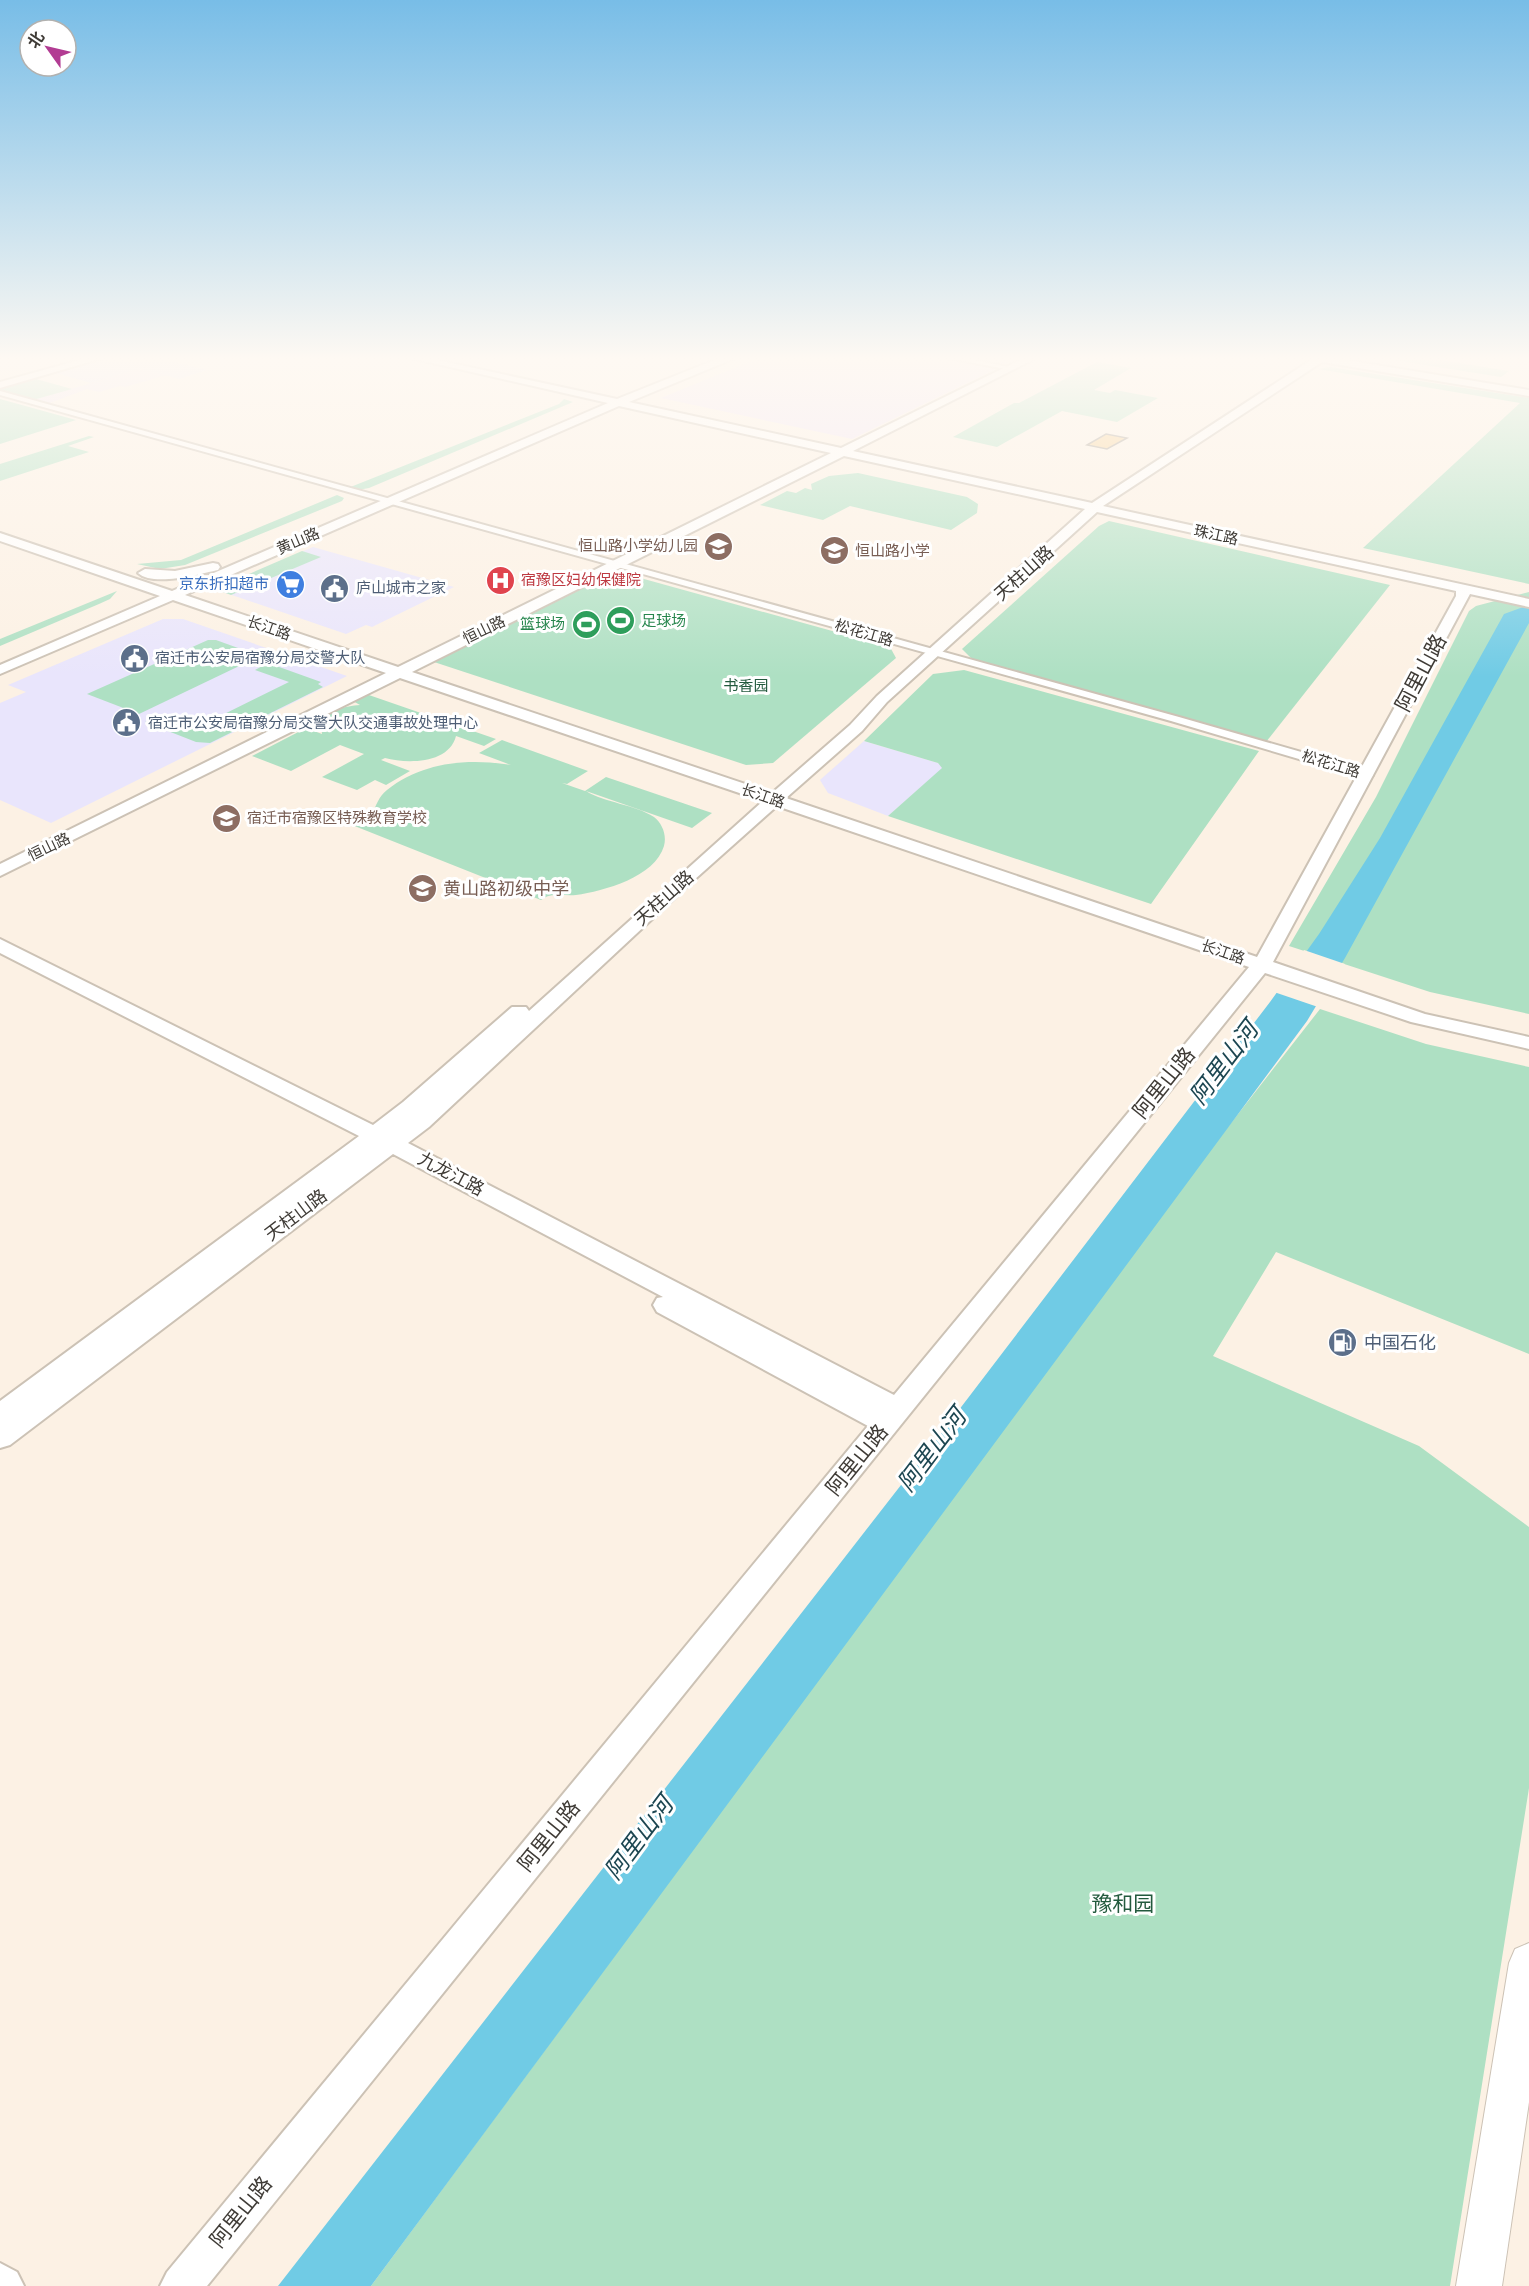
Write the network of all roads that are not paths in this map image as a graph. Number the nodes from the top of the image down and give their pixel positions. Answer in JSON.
{"nodes":[{"id":1,"x":250,"y":464,"type":"edge"},
{"id":2,"x":466,"y":464,"type":"edge"},
{"id":3,"x":815,"y":464,"type":"edge"},
{"id":4,"x":912,"y":464,"type":"edge"},
{"id":5,"x":1152,"y":464,"type":"edge"},
{"id":6,"x":381,"y":500,"type":"junction"},
{"id":7,"x":1091,"y":503,"type":"junction"},
{"id":8,"x":0,"y":526,"type":"edge"},
{"id":9,"x":0,"y":537,"type":"edge"},
{"id":10,"x":612,"y":564,"type":"junction"},
{"id":11,"x":217,"y":566,"type":"junction"},
{"id":12,"x":236,"y":568,"type":"junction"},
{"id":13,"x":145,"y":573,"type":"junction"},
{"id":14,"x":1462,"y":588,"type":"junction"},
{"id":15,"x":174,"y":589,"type":"junction"},
{"id":16,"x":123,"y":592,"type":"junction"},
{"id":17,"x":1528,"y":596,"type":"edge"},
{"id":18,"x":224,"y":601,"type":"junction"},
{"id":19,"x":102,"y":620,"type":"junction"},
{"id":20,"x":928,"y":652,"type":"junction"},
{"id":21,"x":0,"y":657,"type":"edge"},
{"id":22,"x":405,"y":668,"type":"junction"},
{"id":23,"x":0,"y":670,"type":"edge"},
{"id":24,"x":1367,"y":775,"type":"junction"},
{"id":25,"x":772,"y":792,"type":"junction"},
{"id":26,"x":0,"y":866,"type":"edge"},
{"id":27,"x":0,"y":871,"type":"edge"},
{"id":28,"x":0,"y":945,"type":"edge"},
{"id":29,"x":0,"y":957,"type":"edge"},
{"id":30,"x":1278,"y":964,"type":"junction"},
{"id":31,"x":1333,"y":982,"type":"junction"},
{"id":32,"x":1529,"y":1028,"type":"edge"},
{"id":33,"x":1529,"y":1043,"type":"edge"},
{"id":34,"x":378,"y":1143,"type":"junction"},
{"id":35,"x":0,"y":1415,"type":"edge"},
{"id":36,"x":892,"y":1416,"type":"junction"},
{"id":37,"x":0,"y":1437,"type":"edge"},
{"id":38,"x":1529,"y":1963,"type":"edge"},
{"id":39,"x":181,"y":2286,"type":"edge"},
{"id":40,"x":1479,"y":2286,"type":"edge"}],
"edges":[{"from":1,"to":6,"type":"street","name":"松花江路"},
{"from":2,"to":6,"type":"street","name":"黄山路"},
{"from":3,"to":10,"type":"street","name":"恒山路"},
{"from":4,"to":7,"type":"street","name":"珠江路"},
{"from":5,"to":7,"type":"street","name":"天柱山路"},
{"from":6,"to":10,"type":"street","name":"松花江路"},
{"from":6,"to":11,"type":"street","name":"黄山路"},
{"from":6,"to":12,"type":"street","name":"黄山路"},
{"from":7,"to":14,"type":"street","name":"珠江路"},
{"from":7,"to":17,"type":"street","name":"珠江路"},
{"from":7,"to":20,"type":"street","name":"天柱山路"},
{"from":8,"to":13,"type":"street","name":"长江路"},
{"from":9,"to":16,"type":"street","name":"长江路"},
{"from":10,"to":20,"type":"street","name":"松花江路"},
{"from":10,"to":22,"type":"street","name":"恒山路"},
{"from":11,"to":13,"type":"street"},
{"from":11,"to":15,"type":"street","name":"黄山路"},
{"from":12,"to":15,"type":"street","name":"黄山路"},
{"from":12,"to":18,"type":"street"},
{"from":13,"to":15,"type":"street","name":"长江路"},
{"from":14,"to":17,"type":"street","name":"珠江路"},
{"from":14,"to":24,"type":"street","name":"阿里山路"},
{"from":15,"to":16,"type":"street","name":"长江路"},
{"from":15,"to":18,"type":"street","name":"长江路"},
{"from":15,"to":19,"type":"street","name":"黄山路"},
{"from":16,"to":19,"type":"street"},
{"from":18,"to":19,"type":"street"},
{"from":18,"to":22,"type":"street","name":"长江路"},
{"from":19,"to":21,"type":"street","name":"黄山路"},
{"from":19,"to":23,"type":"street","name":"黄山路"},
{"from":20,"to":24,"type":"street","name":"松花江路"},
{"from":20,"to":25,"type":"street","name":"天柱山路"},
{"from":22,"to":25,"type":"street","name":"长江路"},
{"from":22,"to":26,"type":"street","name":"恒山路"},
{"from":22,"to":27,"type":"street","name":"恒山路"},
{"from":24,"to":30,"type":"street","name":"阿里山路"},
{"from":25,"to":30,"type":"street","name":"长江路"},
{"from":25,"to":34,"type":"street","name":"天柱山路"},
{"from":28,"to":34,"type":"street","name":"九龙江路"},
{"from":29,"to":34,"type":"street","name":"九龙江路"},
{"from":30,"to":31,"type":"street","name":"长江路"},
{"from":30,"to":36,"type":"street","name":"阿里山路"},
{"from":31,"to":32,"type":"street","name":"长江路"},
{"from":31,"to":33,"type":"street","name":"长江路"},
{"from":34,"to":35,"type":"street","name":"天柱山路"},
{"from":34,"to":36,"type":"street","name":"九龙江路"},
{"from":34,"to":37,"type":"street","name":"天柱山路"},
{"from":36,"to":39,"type":"street","name":"阿里山路"},
{"from":38,"to":40,"type":"main road"}]}
